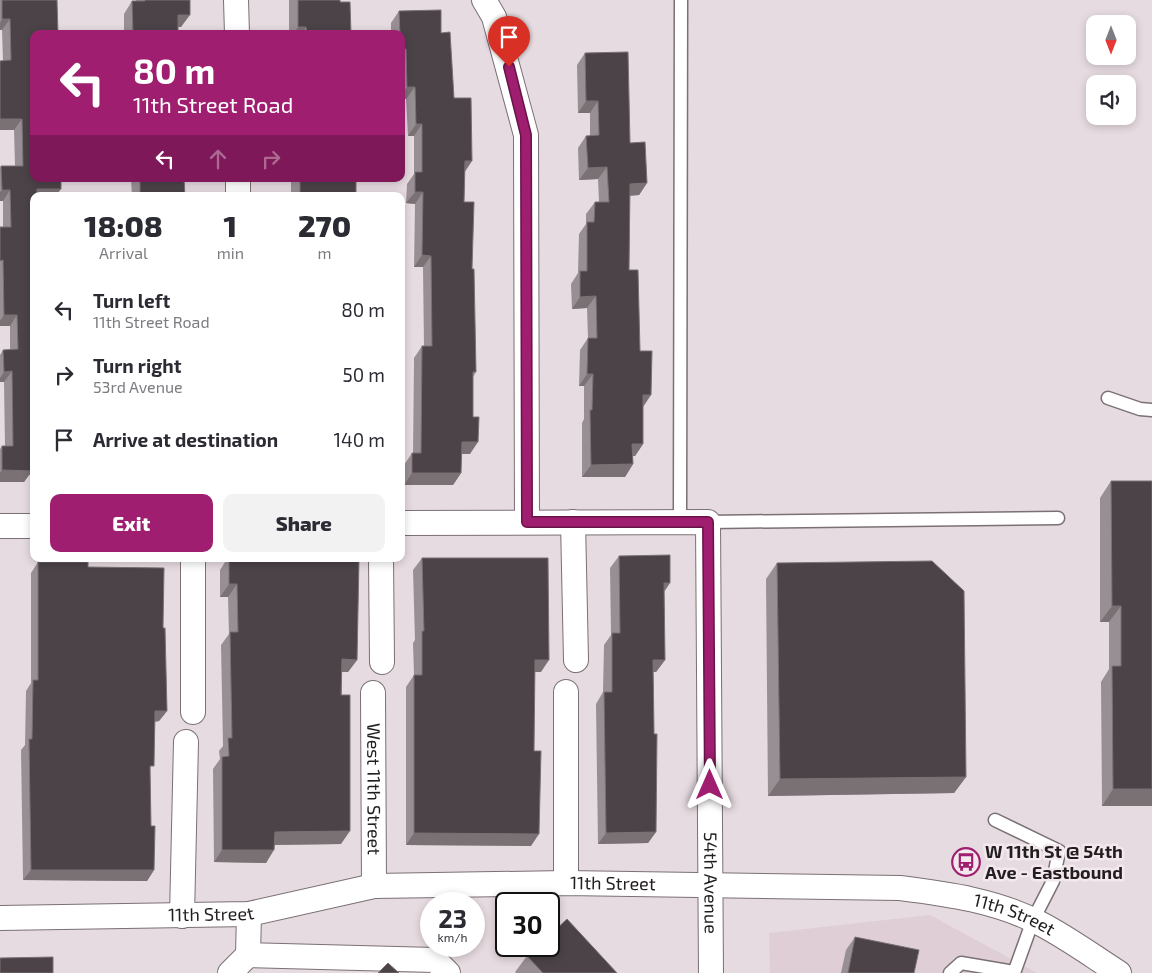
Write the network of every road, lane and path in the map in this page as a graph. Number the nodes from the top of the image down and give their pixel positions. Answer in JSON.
{"nodes":[{"id":1,"x":236,"y":0,"type":"edge"},
{"id":2,"x":484,"y":0,"type":"edge"},
{"id":3,"x":681,"y":0,"type":"edge"},
{"id":4,"x":237,"y":30,"type":"edge"},
{"id":5,"x":1108,"y":398,"type":"dead end"},
{"id":6,"x":1152,"y":410,"type":"edge"},
{"id":7,"x":1058,"y":518,"type":"dead end"},
{"id":8,"x":527,"y":522,"type":"junction"},
{"id":9,"x":573,"y":522,"type":"junction"},
{"id":10,"x":680,"y":522,"type":"junction"},
{"id":11,"x":708,"y":522,"type":"junction"},
{"id":12,"x":405,"y":523,"type":"edge"},
{"id":13,"x":0,"y":526,"type":"edge"},
{"id":14,"x":30,"y":526,"type":"edge"},
{"id":15,"x":193,"y":562,"type":"edge"},
{"id":16,"x":381,"y":562,"type":"edge"},
{"id":17,"x":576,"y":660,"type":"dead end"},
{"id":18,"x":382,"y":662,"type":"dead end"},
{"id":19,"x":566,"y":692,"type":"dead end"},
{"id":20,"x":373,"y":693,"type":"dead end"},
{"id":21,"x":193,"y":712,"type":"dead end"},
{"id":22,"x":186,"y":742,"type":"dead end"},
{"id":23,"x":995,"y":820,"type":"dead end"},
{"id":24,"x":566,"y":883,"type":"junction"},
{"id":25,"x":374,"y":886,"type":"junction"},
{"id":26,"x":710,"y":886,"type":"junction"},
{"id":27,"x":249,"y":914,"type":"junction"},
{"id":28,"x":182,"y":916,"type":"junction"},
{"id":29,"x":0,"y":918,"type":"edge"},
{"id":30,"x":1033,"y":920,"type":"junction"},
{"id":31,"x":248,"y":955,"type":"junction"},
{"id":32,"x":1014,"y":972,"type":"edge"},
{"id":33,"x":230,"y":973,"type":"edge"},
{"id":34,"x":448,"y":973,"type":"edge"},
{"id":35,"x":711,"y":973,"type":"edge"},
{"id":36,"x":950,"y":973,"type":"edge"},
{"id":37,"x":1119,"y":973,"type":"edge"}],
"edges":[{"from":1,"to":4,"type":"street"},
{"from":2,"to":8,"type":"street"},
{"from":3,"to":10,"type":"lane"},
{"from":5,"to":6,"type":"lane"},
{"from":7,"to":11,"type":"lane"},
{"from":8,"to":9,"type":"street"},
{"from":8,"to":12,"type":"street"},
{"from":9,"to":10,"type":"street"},
{"from":9,"to":17,"type":"street"},
{"from":10,"to":11,"type":"street"},
{"from":11,"to":26,"type":"street","name":"54th Avenue"},
{"from":13,"to":14,"type":"street"},
{"from":15,"to":21,"type":"street"},
{"from":16,"to":18,"type":"street"},
{"from":19,"to":24,"type":"street"},
{"from":20,"to":25,"type":"street","name":"West 11th Street"},
{"from":22,"to":28,"type":"street"},
{"from":23,"to":30,"type":"lane"},
{"from":24,"to":25,"type":"street","name":"11th Street"},
{"from":24,"to":26,"type":"street","name":"11th Street"},
{"from":25,"to":27,"type":"street","name":"11th Street"},
{"from":26,"to":30,"type":"street","name":"11th Street"},
{"from":26,"to":35,"type":"street","name":"54th Avenue"},
{"from":27,"to":28,"type":"street","name":"11th Street"},
{"from":27,"to":31,"type":"street"},
{"from":28,"to":29,"type":"street","name":"11th Street"},
{"from":30,"to":32,"type":"lane"},
{"from":30,"to":37,"type":"street","name":"11th Street"},
{"from":31,"to":33,"type":"street"},
{"from":31,"to":34,"type":"street"},
{"from":32,"to":36,"type":"lane"}]}
